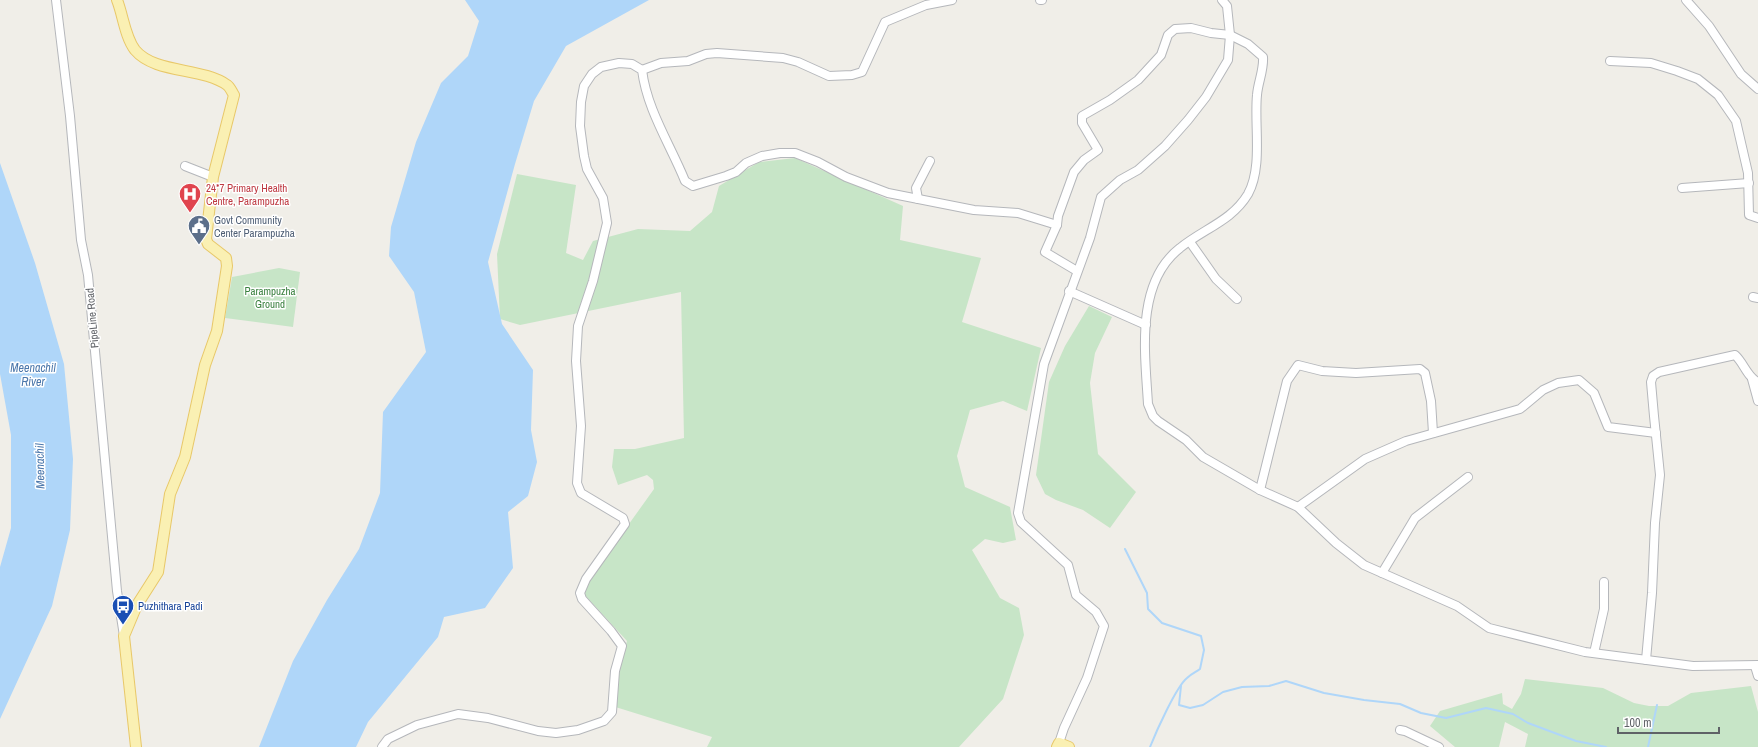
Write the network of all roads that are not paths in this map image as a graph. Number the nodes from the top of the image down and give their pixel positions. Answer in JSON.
{"nodes":[{"id":1,"x":56,"y":0,"type":"edge"},
{"id":2,"x":117,"y":0,"type":"edge"},
{"id":3,"x":952,"y":0,"type":"edge"},
{"id":4,"x":1222,"y":0,"type":"edge"},
{"id":5,"x":1686,"y":0,"type":"edge"},
{"id":6,"x":1230,"y":35,"type":"junction"},
{"id":7,"x":1610,"y":61,"type":"dead end"},
{"id":8,"x":642,"y":70,"type":"junction"},
{"id":9,"x":1758,"y":89,"type":"edge"},
{"id":10,"x":930,"y":161,"type":"dead end"},
{"id":11,"x":185,"y":166,"type":"dead end"},
{"id":12,"x":213,"y":177,"type":"junction"},
{"id":13,"x":1748,"y":184,"type":"junction"},
{"id":14,"x":1682,"y":188,"type":"dead end"},
{"id":15,"x":918,"y":199,"type":"junction"},
{"id":16,"x":1758,"y":218,"type":"edge"},
{"id":17,"x":1057,"y":225,"type":"junction"},
{"id":18,"x":1190,"y":242,"type":"junction"},
{"id":19,"x":1077,"y":271,"type":"junction"},
{"id":20,"x":1069,"y":292,"type":"junction"},
{"id":21,"x":1237,"y":299,"type":"dead end"},
{"id":22,"x":1146,"y":325,"type":"junction"},
{"id":23,"x":1755,"y":380,"type":"edge"},
{"id":24,"x":1758,"y":401,"type":"edge"},
{"id":25,"x":1433,"y":433,"type":"junction"},
{"id":26,"x":1656,"y":433,"type":"junction"},
{"id":27,"x":1468,"y":477,"type":"dead end"},
{"id":28,"x":1260,"y":490,"type":"junction"},
{"id":29,"x":1298,"y":507,"type":"junction"},
{"id":30,"x":1382,"y":573,"type":"junction"},
{"id":31,"x":1604,"y":582,"type":"dead end"},
{"id":32,"x":124,"y":636,"type":"junction"},
{"id":33,"x":1594,"y":653,"type":"junction"},
{"id":34,"x":1646,"y":660,"type":"junction"},
{"id":35,"x":1756,"y":666,"type":"edge"},
{"id":36,"x":1758,"y":676,"type":"edge"},
{"id":37,"x":1400,"y":730,"type":"dead end"},
{"id":38,"x":1058,"y":745,"type":"edge"},
{"id":39,"x":136,"y":747,"type":"edge"},
{"id":40,"x":382,"y":747,"type":"edge"},
{"id":41,"x":1069,"y":747,"type":"edge"},
{"id":42,"x":1439,"y":747,"type":"edge"}],
"edges":[{"from":1,"to":32,"type":"street","name":"PipeLine Road"},
{"from":2,"to":12,"type":"main road"},
{"from":3,"to":8,"type":"street"},
{"from":4,"to":6,"type":"street"},
{"from":5,"to":9,"type":"street"},
{"from":6,"to":17,"type":"street"},
{"from":6,"to":18,"type":"street"},
{"from":6,"to":19,"type":"street"},
{"from":7,"to":13,"type":"street"},
{"from":8,"to":15,"type":"street"},
{"from":8,"to":40,"type":"street"},
{"from":10,"to":15,"type":"street"},
{"from":11,"to":12,"type":"street"},
{"from":12,"to":32,"type":"main road"},
{"from":13,"to":14,"type":"street"},
{"from":13,"to":16,"type":"street"},
{"from":15,"to":17,"type":"street"},
{"from":17,"to":19,"type":"street"},
{"from":18,"to":21,"type":"street"},
{"from":18,"to":22,"type":"street"},
{"from":19,"to":20,"type":"street"},
{"from":20,"to":22,"type":"street"},
{"from":20,"to":38,"type":"street"},
{"from":22,"to":28,"type":"street"},
{"from":23,"to":24,"type":"street"},
{"from":23,"to":26,"type":"street"},
{"from":25,"to":26,"type":"street"},
{"from":25,"to":28,"type":"street"},
{"from":25,"to":29,"type":"street"},
{"from":26,"to":34,"type":"street"},
{"from":27,"to":30,"type":"street"},
{"from":28,"to":29,"type":"street"},
{"from":29,"to":30,"type":"street"},
{"from":30,"to":33,"type":"street"},
{"from":31,"to":33,"type":"street"},
{"from":32,"to":39,"type":"main road"},
{"from":33,"to":34,"type":"street"},
{"from":34,"to":35,"type":"street"},
{"from":35,"to":36,"type":"street"},
{"from":37,"to":42,"type":"street"},
{"from":38,"to":41,"type":"main road"}]}
